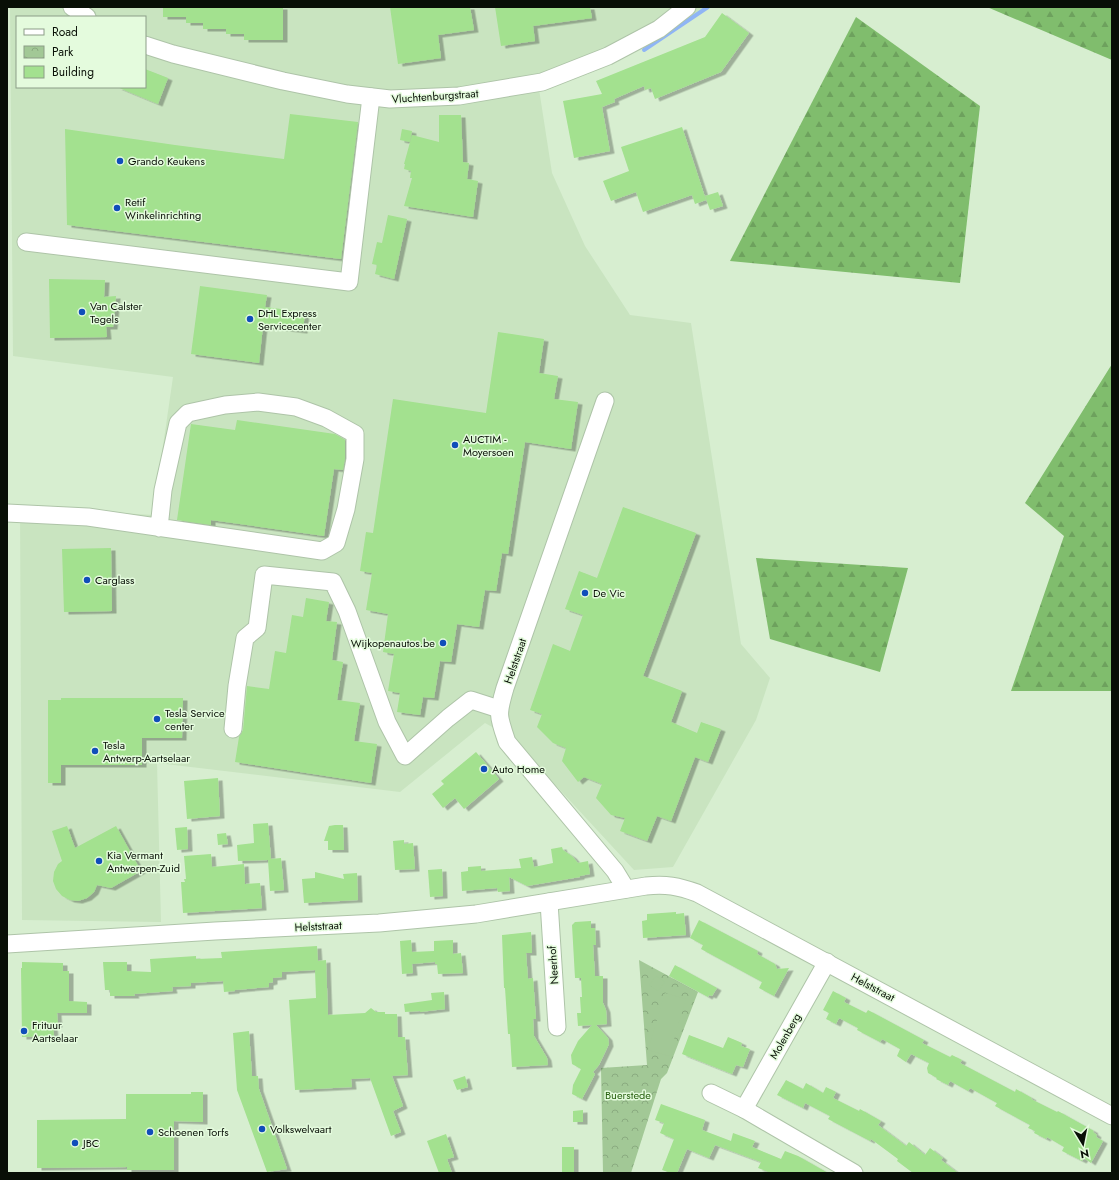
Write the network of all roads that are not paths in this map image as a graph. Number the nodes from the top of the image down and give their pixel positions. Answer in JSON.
{"nodes":[{"id":1,"x":72,"y":7,"type":"edge"},
{"id":2,"x":688,"y":7,"type":"edge"},
{"id":3,"x":86,"y":16,"type":"edge"},
{"id":4,"x":146,"y":45,"type":"edge"},
{"id":5,"x":371,"y":97,"type":"junction"},
{"id":6,"x":26,"y":242,"type":"dead end"},
{"id":7,"x":605,"y":401,"type":"dead end"},
{"id":8,"x":7,"y":513,"type":"edge"},
{"id":9,"x":160,"y":528,"type":"junction"},
{"id":10,"x":499,"y":709,"type":"junction"},
{"id":11,"x":233,"y":729,"type":"dead end"},
{"id":12,"x":626,"y":889,"type":"junction"},
{"id":13,"x":549,"y":902,"type":"junction"},
{"id":14,"x":7,"y":944,"type":"edge"},
{"id":15,"x":827,"y":962,"type":"junction"},
{"id":16,"x":557,"y":1027,"type":"dead end"},
{"id":17,"x":710,"y":1094,"type":"dead end"},
{"id":18,"x":744,"y":1109,"type":"junction"},
{"id":19,"x":1112,"y":1116,"type":"edge"},
{"id":20,"x":854,"y":1173,"type":"edge"}],
"edges":[{"from":1,"to":3,"type":"street"},
{"from":2,"to":5,"type":"street","name":"Vluchtenburgstraat"},
{"from":4,"to":5,"type":"street","name":"Vluchtenburgstraat"},
{"from":5,"to":6,"type":"street"},
{"from":7,"to":10,"type":"street","name":"Helststraat"},
{"from":8,"to":9,"type":"street"},
{"from":9,"to":9,"type":"street"},
{"from":10,"to":11,"type":"street"},
{"from":10,"to":12,"type":"street","name":"Helststraat"},
{"from":12,"to":13,"type":"street","name":"Helststraat"},
{"from":12,"to":15,"type":"street","name":"Helststraat"},
{"from":13,"to":14,"type":"street","name":"Helststraat"},
{"from":13,"to":16,"type":"street","name":"Neerhof"},
{"from":15,"to":18,"type":"street","name":"Molenberg"},
{"from":15,"to":19,"type":"street","name":"Helststraat"},
{"from":17,"to":18,"type":"street"},
{"from":18,"to":20,"type":"street"}]}
